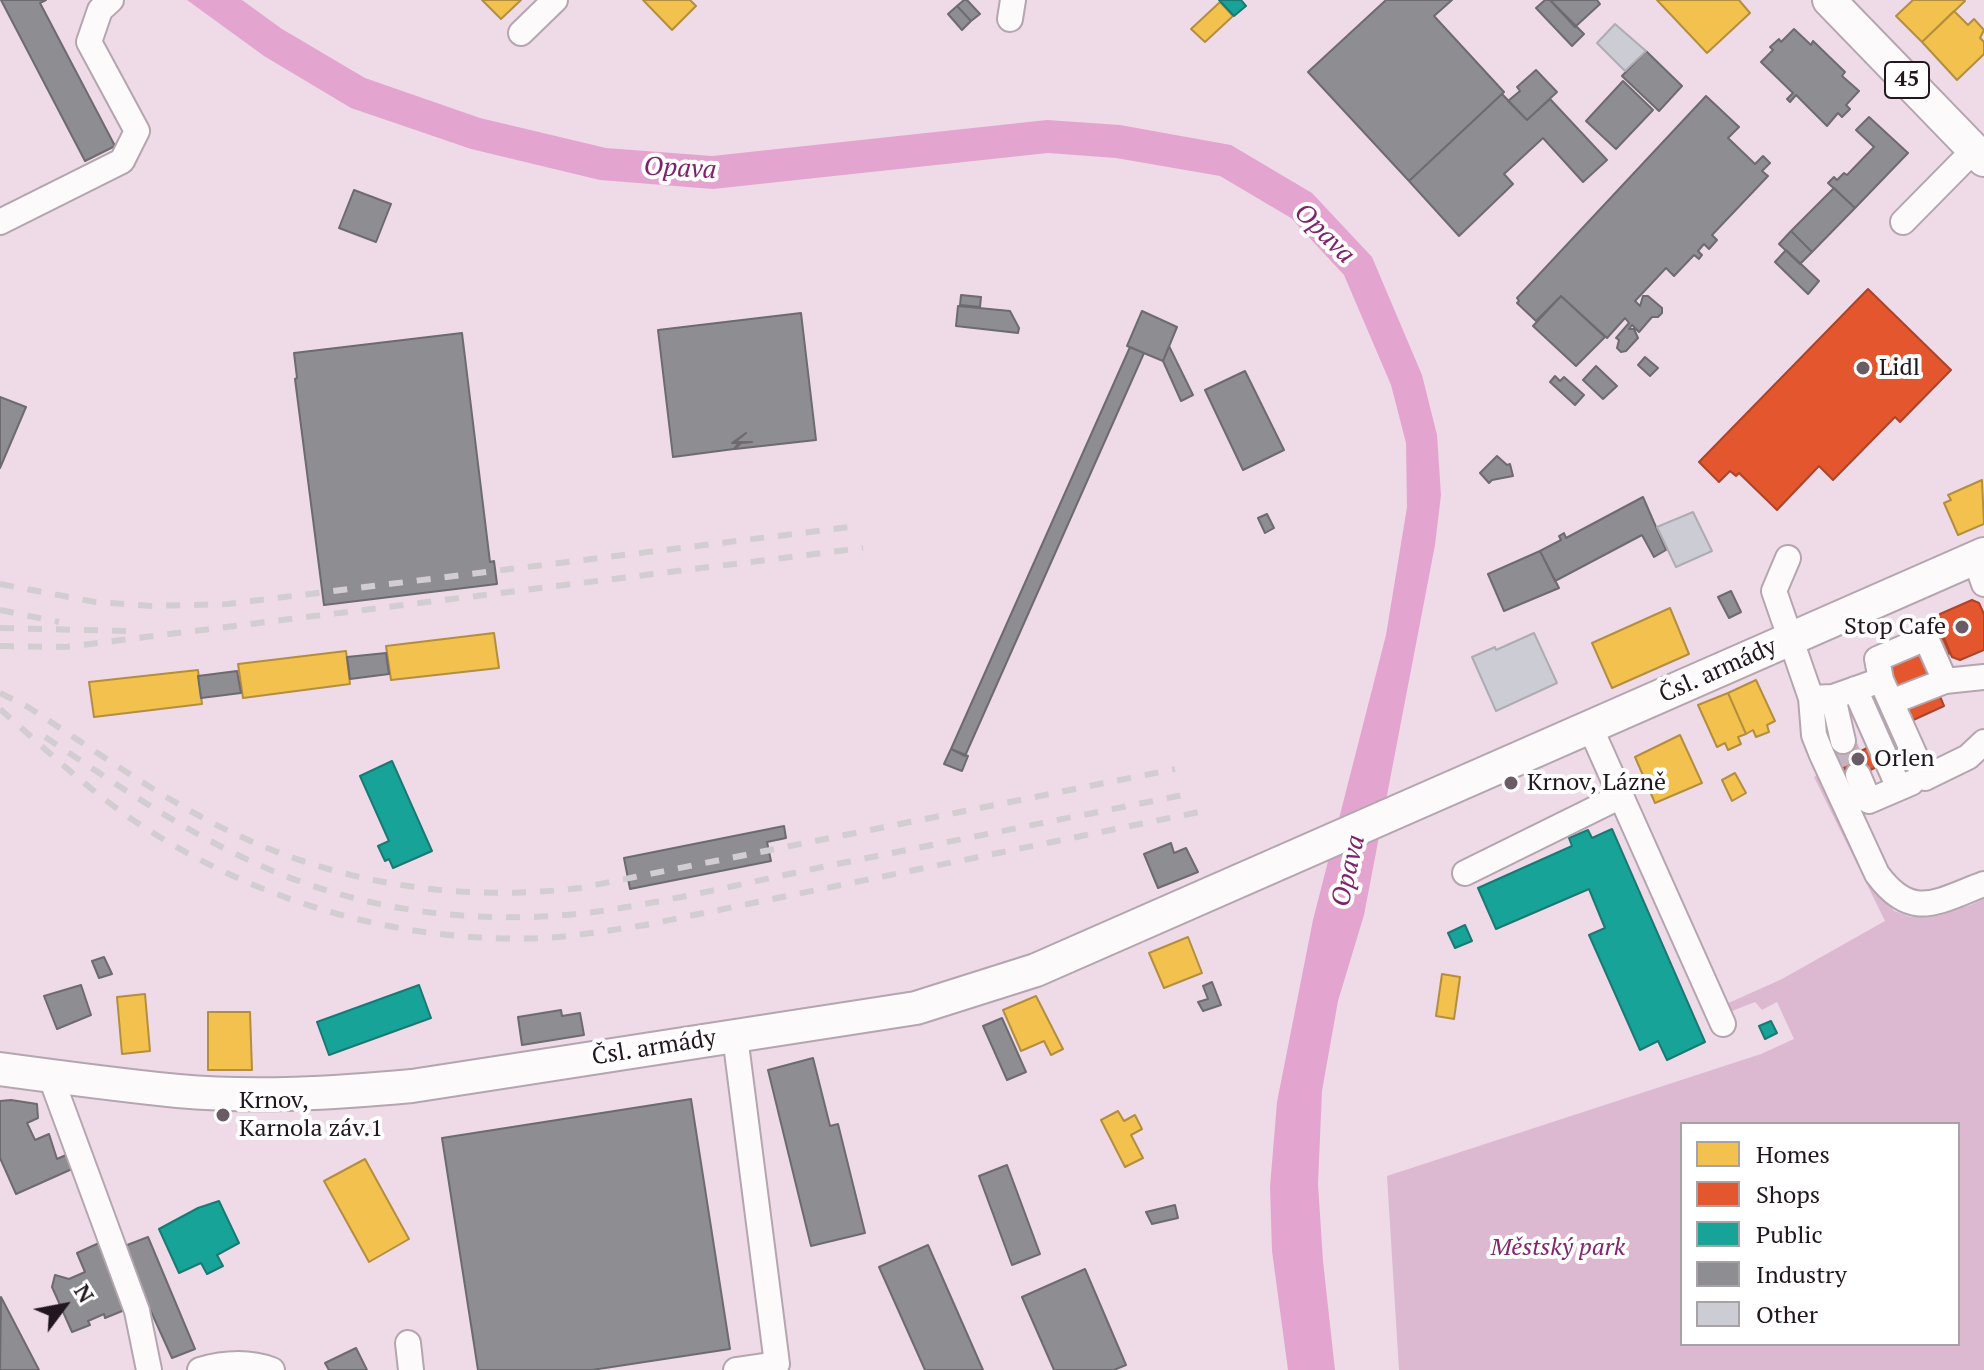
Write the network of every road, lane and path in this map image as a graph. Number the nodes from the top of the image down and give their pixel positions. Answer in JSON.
{"nodes":[{"id":1,"x":555,"y":0,"type":"edge"},
{"id":2,"x":1829,"y":0,"type":"edge"},
{"id":3,"x":106,"y":5,"type":"edge"},
{"id":4,"x":521,"y":33,"type":"dead end"},
{"id":5,"x":1979,"y":155,"type":"edge"},
{"id":6,"x":0,"y":222,"type":"edge"},
{"id":7,"x":1903,"y":222,"type":"dead end"},
{"id":8,"x":1788,"y":558,"type":"dead end"},
{"id":9,"x":1981,"y":566,"type":"edge"},
{"id":10,"x":1789,"y":640,"type":"junction"},
{"id":11,"x":1984,"y":677,"type":"edge"},
{"id":12,"x":1945,"y":681,"type":"junction"},
{"id":13,"x":1886,"y":691,"type":"junction"},
{"id":14,"x":1833,"y":695,"type":"junction"},
{"id":15,"x":1590,"y":727,"type":"junction"},
{"id":16,"x":1843,"y":741,"type":"tunnel mouth"},
{"id":17,"x":1984,"y":742,"type":"edge"},
{"id":18,"x":1858,"y":775,"type":"tunnel mouth"},
{"id":19,"x":1925,"y":778,"type":"junction"},
{"id":20,"x":1899,"y":788,"type":"junction"},
{"id":21,"x":1621,"y":796,"type":"junction"},
{"id":22,"x":1465,"y":873,"type":"dead end"},
{"id":23,"x":1984,"y":884,"type":"edge"},
{"id":24,"x":1723,"y":1024,"type":"dead end"},
{"id":25,"x":735,"y":1036,"type":"junction"},
{"id":26,"x":0,"y":1069,"type":"edge"},
{"id":27,"x":50,"y":1075,"type":"junction"},
{"id":28,"x":408,"y":1343,"type":"dead end"},
{"id":29,"x":149,"y":1370,"type":"edge"},
{"id":30,"x":200,"y":1370,"type":"edge"},
{"id":31,"x":272,"y":1370,"type":"edge"},
{"id":32,"x":411,"y":1370,"type":"edge"},
{"id":33,"x":736,"y":1370,"type":"edge"}],
"edges":[{"from":1,"to":4,"type":"street"},
{"from":2,"to":5,"type":"main road","number":"45"},
{"from":3,"to":6,"type":"street"},
{"from":5,"to":7,"type":"street"},
{"from":8,"to":10,"type":"street"},
{"from":9,"to":10,"type":"main road","name":"Čsl. armády"},
{"from":10,"to":14,"type":"street"},
{"from":10,"to":15,"type":"main road","name":"Čsl. armády"},
{"from":11,"to":12,"type":"street"},
{"from":12,"to":13,"type":"street"},
{"from":12,"to":13,"type":"street"},
{"from":13,"to":14,"type":"street"},
{"from":13,"to":19,"type":"street"},
{"from":14,"to":16,"type":"street"},
{"from":14,"to":20,"type":"street"},
{"from":14,"to":23,"type":"street"},
{"from":15,"to":21,"type":"street"},
{"from":15,"to":25,"type":"main road","name":"Čsl. armády"},
{"from":17,"to":19,"type":"street"},
{"from":18,"to":20,"type":"street"},
{"from":19,"to":20,"type":"street"},
{"from":21,"to":22,"type":"street"},
{"from":21,"to":24,"type":"street"},
{"from":25,"to":27,"type":"main road","name":"Čsl. armády"},
{"from":25,"to":33,"type":"street"},
{"from":26,"to":27,"type":"main road","name":"Čsl. armády"},
{"from":27,"to":29,"type":"street"},
{"from":28,"to":32,"type":"street"},
{"from":30,"to":31,"type":"street"}]}
